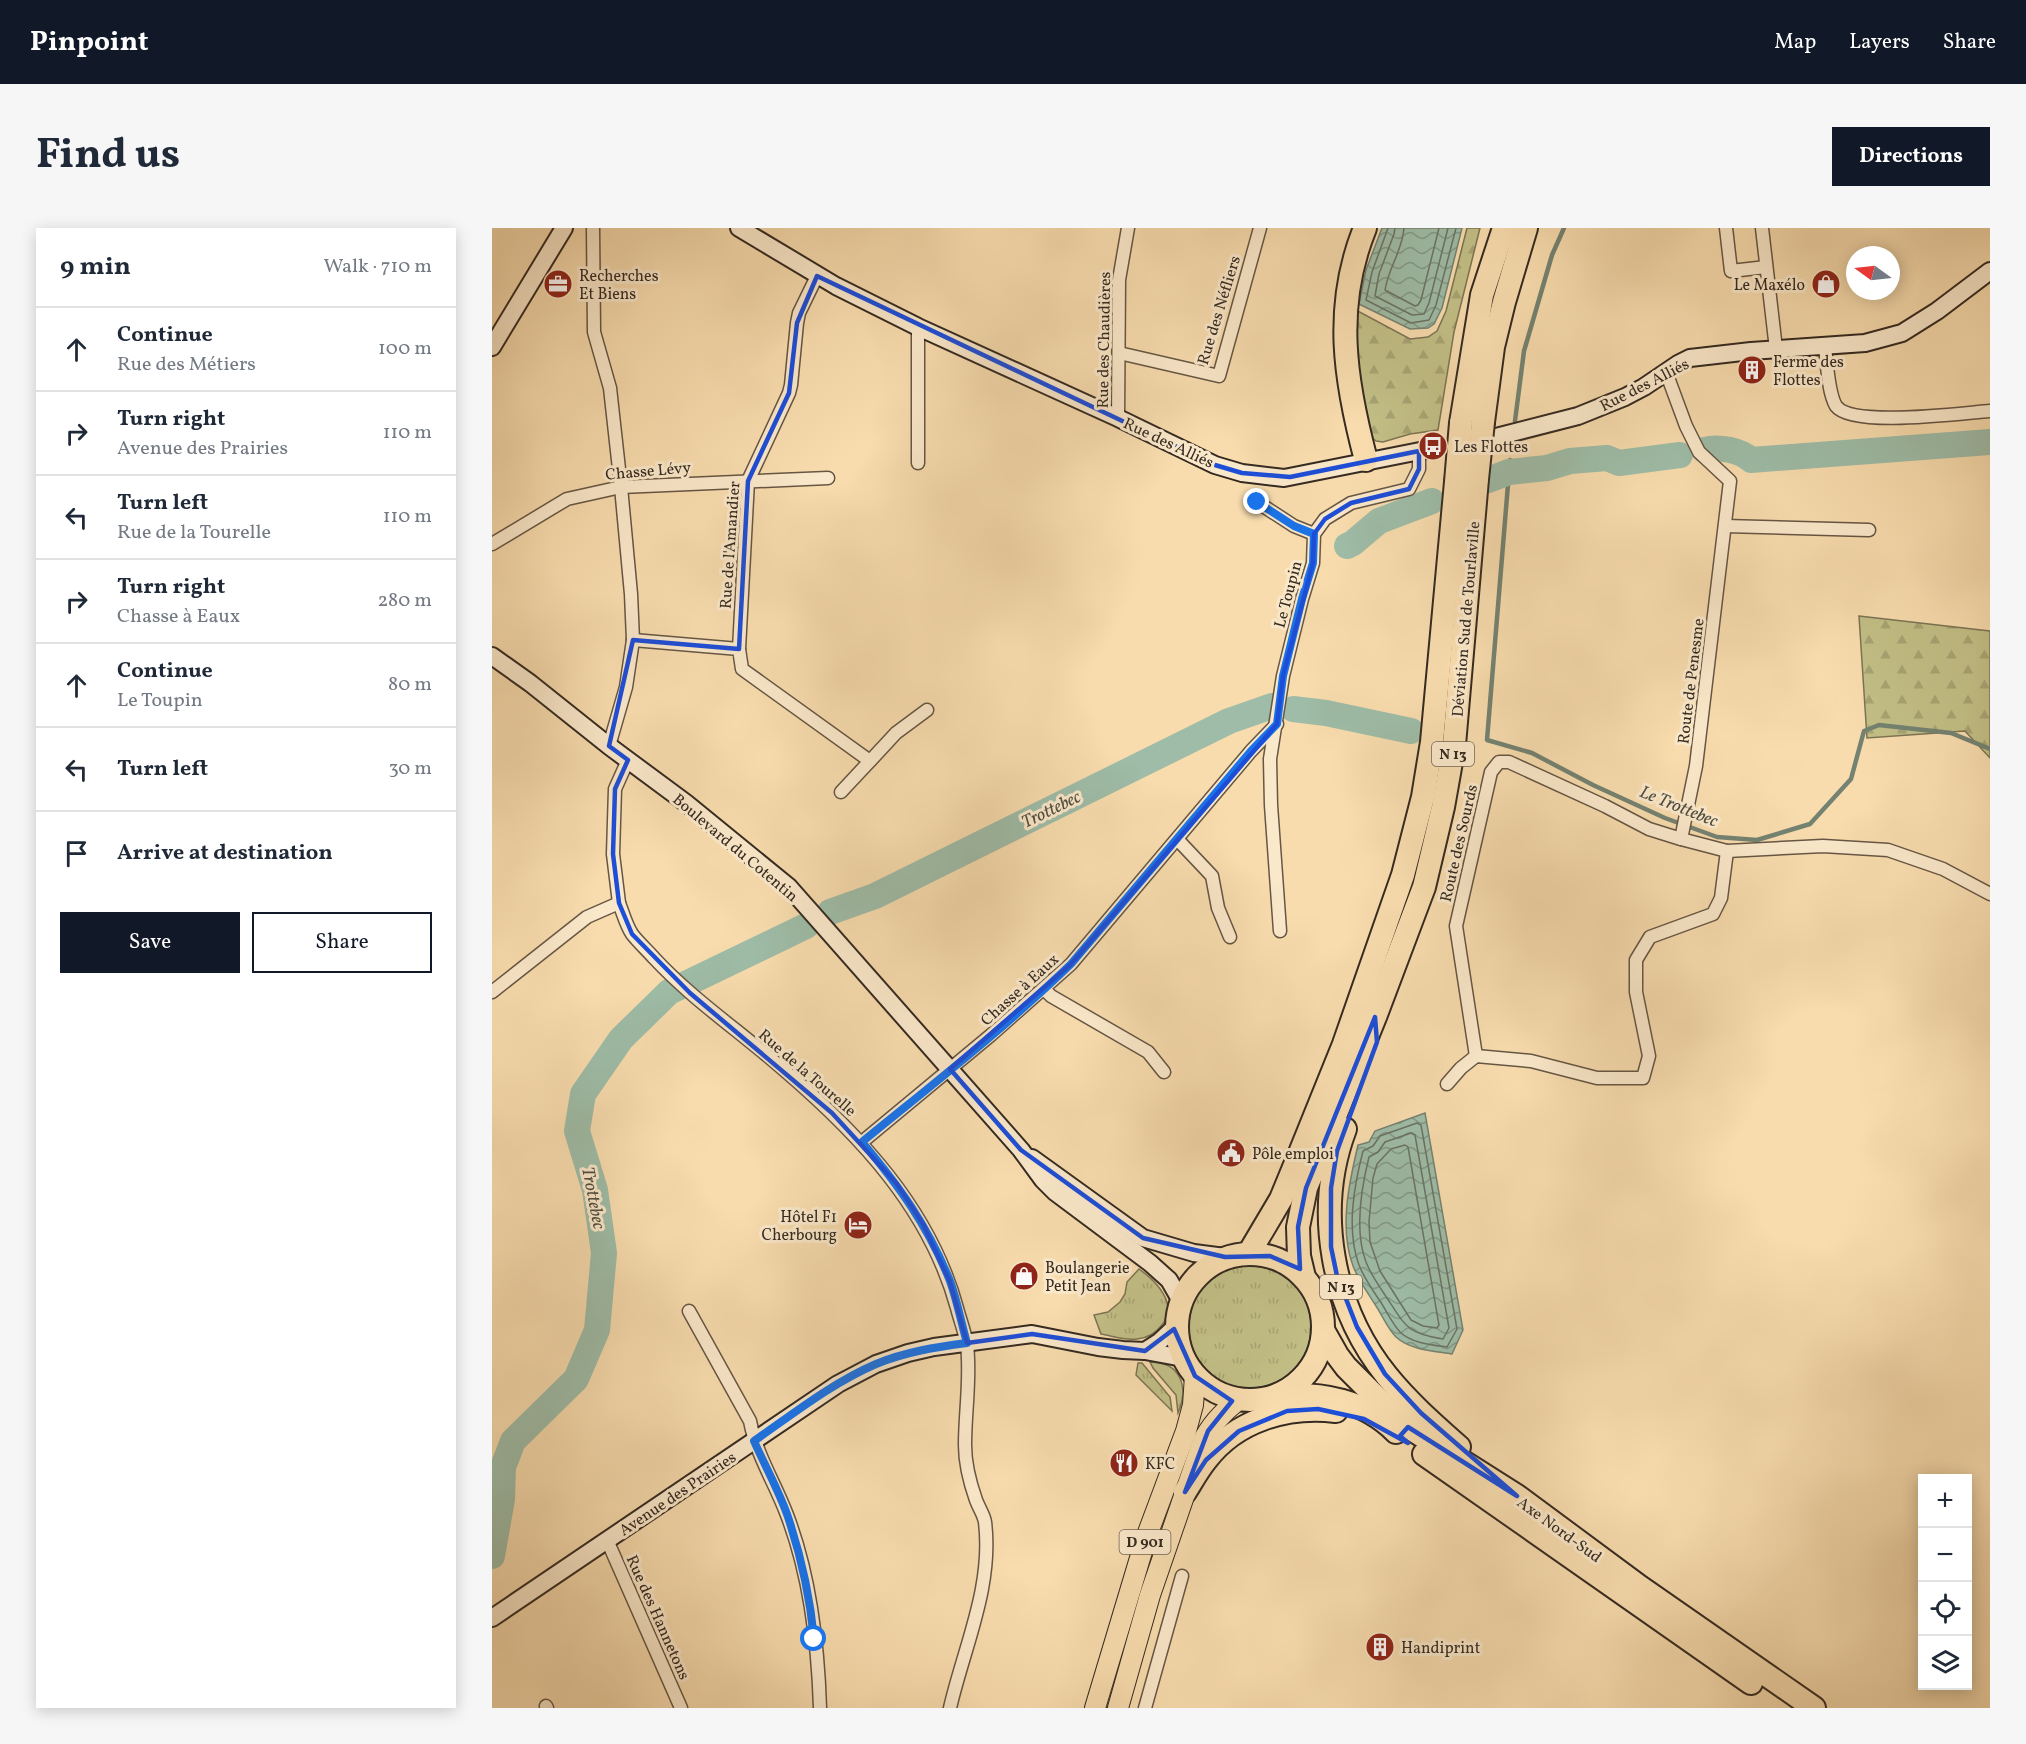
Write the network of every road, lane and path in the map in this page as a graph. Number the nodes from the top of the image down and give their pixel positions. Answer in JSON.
{"nodes":[{"id":1,"x":564,"y":228,"type":"edge"},
{"id":2,"x":593,"y":228,"type":"edge"},
{"id":3,"x":739,"y":228,"type":"edge"},
{"id":4,"x":1128,"y":228,"type":"edge"},
{"id":5,"x":1260,"y":228,"type":"edge"},
{"id":6,"x":1365,"y":228,"type":"edge"},
{"id":7,"x":1504,"y":228,"type":"edge"},
{"id":8,"x":1526,"y":228,"type":"edge"},
{"id":9,"x":1726,"y":228,"type":"edge"},
{"id":10,"x":1762,"y":228,"type":"edge"},
{"id":11,"x":1766,"y":267,"type":"junction"},
{"id":12,"x":1990,"y":271,"type":"edge"},
{"id":13,"x":817,"y":276,"type":"junction"},
{"id":14,"x":918,"y":327,"type":"junction"},
{"id":15,"x":492,"y":347,"type":"edge"},
{"id":16,"x":1825,"y":347,"type":"junction"},
{"id":17,"x":1776,"y":349,"type":"junction"},
{"id":18,"x":1119,"y":353,"type":"junction"},
{"id":19,"x":1666,"y":372,"type":"junction"},
{"id":20,"x":1990,"y":411,"type":"edge"},
{"id":21,"x":1118,"y":418,"type":"junction"},
{"id":22,"x":1480,"y":428,"type":"junction"},
{"id":23,"x":1427,"y":450,"type":"joint"},
{"id":24,"x":1366,"y":460,"type":"junction"},
{"id":25,"x":918,"y":463,"type":"dead end"},
{"id":26,"x":828,"y":478,"type":"dead end"},
{"id":27,"x":748,"y":480,"type":"junction"},
{"id":28,"x":1466,"y":481,"type":"junction"},
{"id":29,"x":621,"y":487,"type":"junction"},
{"id":30,"x":1257,"y":502,"type":"dead end"},
{"id":31,"x":1725,"y":526,"type":"junction"},
{"id":32,"x":1869,"y":530,"type":"dead end"},
{"id":33,"x":1314,"y":534,"type":"junction"},
{"id":34,"x":492,"y":544,"type":"edge"},
{"id":35,"x":633,"y":640,"type":"junction"},
{"id":36,"x":738,"y":649,"type":"junction"},
{"id":37,"x":492,"y":656,"type":"edge"},
{"id":38,"x":927,"y":710,"type":"dead end"},
{"id":39,"x":1278,"y":714,"type":"junction"},
{"id":40,"x":609,"y":747,"type":"junction"},
{"id":41,"x":628,"y":760,"type":"junction"},
{"id":42,"x":870,"y":761,"type":"junction"},
{"id":43,"x":841,"y":792,"type":"dead end"},
{"id":44,"x":1177,"y":839,"type":"junction"},
{"id":45,"x":1681,"y":839,"type":"junction"},
{"id":46,"x":1727,"y":851,"type":"junction"},
{"id":47,"x":1990,"y":894,"type":"edge"},
{"id":48,"x":618,"y":903,"type":"junction"},
{"id":49,"x":1280,"y":931,"type":"dead end"},
{"id":50,"x":1230,"y":938,"type":"dead end"},
{"id":51,"x":1045,"y":990,"type":"junction"},
{"id":52,"x":492,"y":992,"type":"edge"},
{"id":53,"x":1375,"y":1017,"type":"junction"},
{"id":54,"x":1476,"y":1056,"type":"junction"},
{"id":55,"x":950,"y":1069,"type":"junction"},
{"id":56,"x":1164,"y":1072,"type":"dead end"},
{"id":57,"x":1447,"y":1084,"type":"dead end"},
{"id":58,"x":862,"y":1142,"type":"junction"},
{"id":59,"x":1022,"y":1150,"type":"junction"},
{"id":60,"x":1249,"y":1253,"type":"junction"},
{"id":61,"x":1225,"y":1257,"type":"junction"},
{"id":62,"x":1304,"y":1277,"type":"junction"},
{"id":63,"x":1181,"y":1301,"type":"junction"},
{"id":64,"x":689,"y":1311,"type":"dead end"},
{"id":65,"x":1176,"y":1326,"type":"junction"},
{"id":66,"x":1324,"y":1332,"type":"junction"},
{"id":67,"x":967,"y":1343,"type":"junction"},
{"id":68,"x":1144,"y":1351,"type":"junction"},
{"id":69,"x":1189,"y":1367,"type":"junction"},
{"id":70,"x":1280,"y":1395,"type":"junction"},
{"id":71,"x":1238,"y":1400,"type":"junction"},
{"id":72,"x":754,"y":1441,"type":"junction"},
{"id":73,"x":1408,"y":1443,"type":"junction"},
{"id":74,"x":1185,"y":1492,"type":"junction"},
{"id":75,"x":1517,"y":1496,"type":"junction"},
{"id":76,"x":607,"y":1540,"type":"junction"},
{"id":77,"x":1182,"y":1576,"type":"dead end"},
{"id":78,"x":496,"y":1615,"type":"edge"},
{"id":79,"x":681,"y":1708,"type":"edge"},
{"id":80,"x":820,"y":1708,"type":"edge"},
{"id":81,"x":950,"y":1708,"type":"edge"},
{"id":82,"x":1095,"y":1708,"type":"edge"},
{"id":83,"x":1118,"y":1708,"type":"edge"},
{"id":84,"x":1145,"y":1708,"type":"edge"},
{"id":85,"x":1787,"y":1708,"type":"edge"},
{"id":86,"x":1814,"y":1708,"type":"edge"}],
"edges":[{"from":1,"to":15,"type":"street"},
{"from":2,"to":29,"type":"street"},
{"from":3,"to":13,"type":"street","name":"Rue des Alliés"},
{"from":4,"to":18,"type":"street","name":"Rue des Chaudières"},
{"from":5,"to":18,"type":"street","name":"Rue des Néfliers"},
{"from":6,"to":24,"type":"highway"},
{"from":7,"to":22,"type":"highway","name":"Déviation Sud de Tourlaville","number":"N 13"},
{"from":8,"to":22,"type":"highway","name":"Déviation Sud de Tourlaville","number":"N 13"},
{"from":9,"to":11,"type":"street"},
{"from":10,"to":11,"type":"street"},
{"from":11,"to":17,"type":"street"},
{"from":12,"to":16,"type":"street","name":"Rue des Alliés"},
{"from":13,"to":14,"type":"street","name":"Rue des Alliés"},
{"from":13,"to":27,"type":"street","name":"Rue de l'Amandier"},
{"from":14,"to":21,"type":"street","name":"Rue des Alliés"},
{"from":14,"to":25,"type":"street"},
{"from":16,"to":17,"type":"street","name":"Rue des Alliés"},
{"from":16,"to":20,"type":"street"},
{"from":17,"to":19,"type":"street","name":"Rue des Alliés"},
{"from":18,"to":21,"type":"street","name":"Rue des Chaudières"},
{"from":19,"to":22,"type":"street","name":"Rue des Alliés"},
{"from":19,"to":31,"type":"street","name":"Route de Penesme"},
{"from":21,"to":24,"type":"street","name":"Rue des Alliés"},
{"from":22,"to":28,"type":"highway","name":"Déviation Sud de Tourlaville","number":"N 13","bridge":true},
{"from":23,"to":24,"type":"street","name":"Rue des Alliés"},
{"from":23,"to":33,"type":"street"},
{"from":26,"to":27,"type":"street","name":"Chasse Lévy"},
{"from":27,"to":29,"type":"street","name":"Chasse Lévy"},
{"from":27,"to":36,"type":"street","name":"Rue de l'Amandier"},
{"from":28,"to":53,"type":"highway","name":"Déviation Sud de Tourlaville","number":"N 13"},
{"from":28,"to":60,"type":"highway","name":"Déviation Sud de Tourlaville","number":"N 13"},
{"from":29,"to":34,"type":"street","name":"Chasse Lévy"},
{"from":29,"to":35,"type":"street"},
{"from":30,"to":33,"type":"street"},
{"from":31,"to":32,"type":"street"},
{"from":31,"to":45,"type":"street","name":"Route de Penesme"},
{"from":33,"to":39,"type":"street","name":"Le Toupin"},
{"from":35,"to":36,"type":"street"},
{"from":35,"to":40,"type":"street"},
{"from":36,"to":42,"type":"street"},
{"from":37,"to":40,"type":"street","name":"Boulevard du Cotentin"},
{"from":38,"to":42,"type":"street"},
{"from":39,"to":44,"type":"street","name":"Chasse à Eaux"},
{"from":39,"to":49,"type":"street"},
{"from":40,"to":41,"type":"street","name":"Boulevard du Cotentin"},
{"from":41,"to":48,"type":"street","name":"Rue de la Tourelle"},
{"from":41,"to":55,"type":"street","name":"Boulevard du Cotentin"},
{"from":42,"to":43,"type":"street"},
{"from":44,"to":50,"type":"street"},
{"from":44,"to":51,"type":"street","name":"Chasse à Eaux"},
{"from":45,"to":46,"type":"street","name":"Route des Sourds"},
{"from":45,"to":54,"type":"street","name":"Route des Sourds"},
{"from":46,"to":47,"type":"street","name":"Route des Sourds"},
{"from":46,"to":54,"type":"street"},
{"from":48,"to":52,"type":"street"},
{"from":48,"to":58,"type":"street","name":"Rue de la Tourelle"},
{"from":51,"to":55,"type":"street","name":"Chasse à Eaux"},
{"from":51,"to":56,"type":"street"},
{"from":53,"to":62,"type":"highway","name":"Déviation Sud de Tourlaville","number":"N 13"},
{"from":53,"to":75,"type":"highway","number":"N 13"},
{"from":54,"to":57,"type":"street"},
{"from":55,"to":58,"type":"street","name":"Chasse à Eaux"},
{"from":55,"to":59,"type":"street","name":"Boulevard du Cotentin"},
{"from":58,"to":67,"type":"street","name":"Rue de la Tourelle"},
{"from":59,"to":61,"type":"street","name":"Boulevard du Cotentin"},
{"from":59,"to":63,"type":"street","name":"Boulevard du Cotentin"},
{"from":60,"to":61,"type":"highway"},
{"from":60,"to":62,"type":"highway"},
{"from":61,"to":63,"type":"highway"},
{"from":62,"to":66,"type":"highway"},
{"from":63,"to":65,"type":"highway"},
{"from":64,"to":72,"type":"street"},
{"from":65,"to":68,"type":"street"},
{"from":65,"to":69,"type":"highway"},
{"from":66,"to":70,"type":"highway"},
{"from":66,"to":75,"type":"highway","name":"Axe Nord-Sud","number":"N 13"},
{"from":67,"to":68,"type":"street","name":"Avenue des Prairies"},
{"from":67,"to":72,"type":"street","name":"Avenue des Prairies"},
{"from":67,"to":81,"type":"street","name":"Rue de la Tourelle"},
{"from":68,"to":69,"type":"street","name":"Avenue des Prairies"},
{"from":69,"to":71,"type":"highway"},
{"from":69,"to":82,"type":"main road","number":"D 901"},
{"from":70,"to":71,"type":"highway"},
{"from":70,"to":73,"type":"highway","name":"Axe Nord-Sud"},
{"from":71,"to":74,"type":"main road","number":"D 901"},
{"from":72,"to":76,"type":"street","name":"Avenue des Prairies"},
{"from":72,"to":80,"type":"street"},
{"from":73,"to":74,"type":"highway"},
{"from":73,"to":85,"type":"highway","name":"Axe Nord-Sud"},
{"from":74,"to":83,"type":"main road","number":"D 901"},
{"from":75,"to":86,"type":"highway","name":"Axe Nord-Sud","number":"N 13"},
{"from":76,"to":78,"type":"street","name":"Avenue des Prairies"},
{"from":76,"to":79,"type":"street","name":"Rue des Hannetons"},
{"from":77,"to":84,"type":"street"}]}
